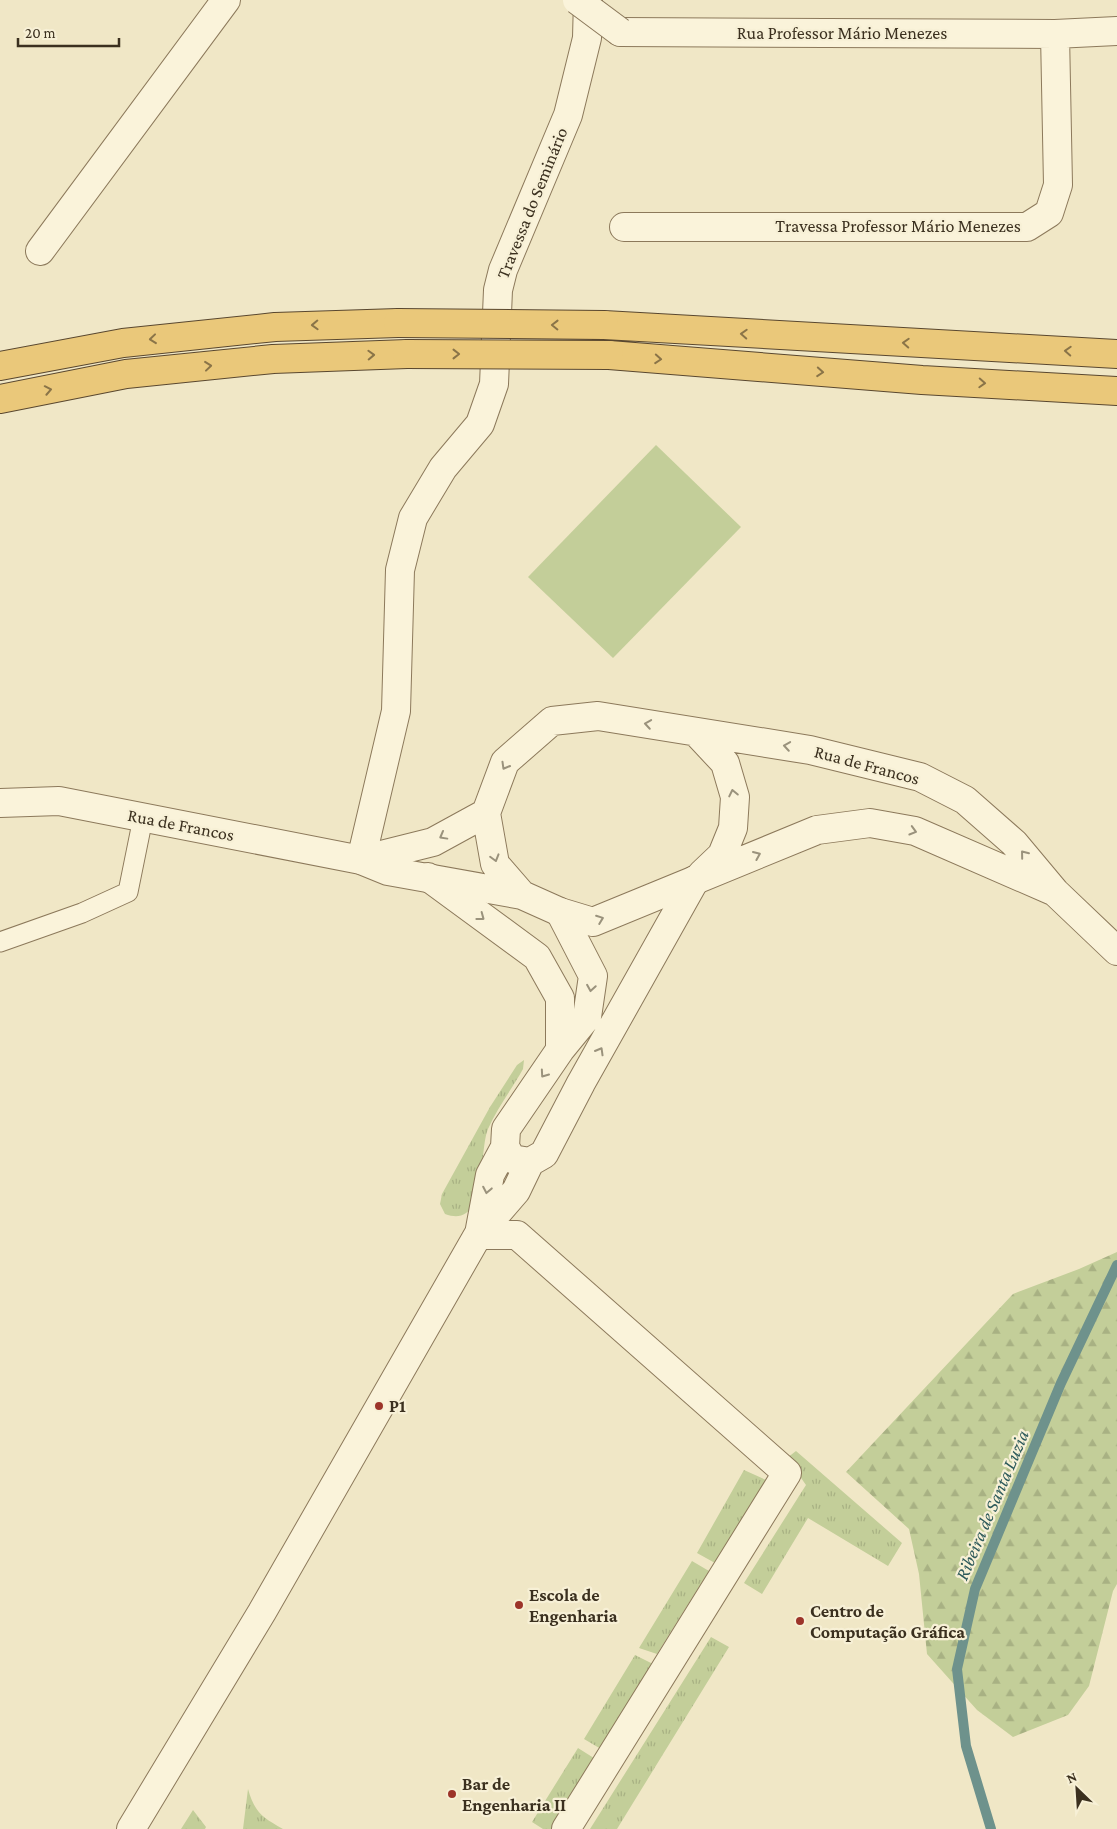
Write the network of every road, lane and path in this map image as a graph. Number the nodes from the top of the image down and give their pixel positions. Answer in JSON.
{"nodes":[{"id":1,"x":226,"y":0,"type":"edge"},
{"id":2,"x":577,"y":0,"type":"edge"},
{"id":3,"x":588,"y":0,"type":"edge"},
{"id":4,"x":1117,"y":32,"type":"edge"},
{"id":5,"x":1055,"y":34,"type":"junction"},
{"id":6,"x":624,"y":227,"type":"dead end"},
{"id":7,"x":40,"y":251,"type":"dead end"},
{"id":8,"x":1117,"y":354,"type":"edge"},
{"id":9,"x":0,"y":366,"type":"edge"},
{"id":10,"x":1117,"y":391,"type":"edge"},
{"id":11,"x":0,"y":399,"type":"edge"},
{"id":12,"x":696,"y":732,"type":"junction"},
{"id":13,"x":0,"y":803,"type":"edge"},
{"id":14,"x":486,"y":813,"type":"junction"},
{"id":15,"x":143,"y":818,"type":"junction"},
{"id":16,"x":361,"y":860,"type":"junction"},
{"id":17,"x":428,"y":877,"type":"junction"},
{"id":18,"x":695,"y":880,"type":"junction"},
{"id":19,"x":1055,"y":892,"type":"junction"},
{"id":20,"x":522,"y":896,"type":"junction"},
{"id":21,"x":560,"y":912,"type":"junction"},
{"id":22,"x":0,"y":942,"type":"edge"},
{"id":23,"x":1117,"y":951,"type":"edge"},
{"id":24,"x":560,"y":1050,"type":"junction"},
{"id":25,"x":505,"y":1147,"type":"junction"},
{"id":26,"x":530,"y":1162,"type":"junction"},
{"id":27,"x":478,"y":1235,"type":"junction"},
{"id":28,"x":131,"y":1829,"type":"edge"},
{"id":29,"x":566,"y":1829,"type":"edge"}],
"edges":[{"from":1,"to":7,"type":"street"},
{"from":2,"to":5,"type":"street","name":"Rua Professor Mário Menezes","bridge":true},
{"from":3,"to":16,"type":"street","name":"Travessa do Seminário"},
{"from":4,"to":5,"type":"street","name":"Rua Professor Mário Menezes"},
{"from":5,"to":6,"type":"street","name":"Travessa Professor Mário Menezes"},
{"from":8,"to":9,"type":"highway","one_way":true,"bridge":true},
{"from":11,"to":10,"type":"highway","one_way":true,"bridge":true},
{"from":12,"to":14,"type":"street","name":"Rua de Francos","one_way":true},
{"from":18,"to":12,"type":"street","name":"Rua de Francos","one_way":true},
{"from":19,"to":12,"type":"street","name":"Rua de Francos","one_way":true},
{"from":13,"to":15,"type":"street","name":"Rua de Francos"},
{"from":14,"to":16,"type":"street","name":"Rua de Francos","one_way":true},
{"from":14,"to":20,"type":"street","name":"Rua de Francos","one_way":true},
{"from":15,"to":16,"type":"street","name":"Rua de Francos"},
{"from":15,"to":22,"type":"lane"},
{"from":16,"to":17,"type":"street","name":"Rua de Francos"},
{"from":17,"to":20,"type":"street","name":"Rua de Francos"},
{"from":17,"to":24,"type":"street","one_way":true},
{"from":18,"to":19,"type":"street","name":"Rua de Francos","one_way":true},
{"from":21,"to":18,"type":"street","name":"Rua de Francos","one_way":true},
{"from":26,"to":18,"type":"street","one_way":true},
{"from":19,"to":23,"type":"street","name":"Rua de Francos"},
{"from":20,"to":21,"type":"street","name":"Rua de Francos"},
{"from":21,"to":24,"type":"street","one_way":true},
{"from":24,"to":25,"type":"street","one_way":true},
{"from":25,"to":26,"type":"street"},
{"from":25,"to":27,"type":"street","one_way":true},
{"from":26,"to":27,"type":"street"},
{"from":27,"to":28,"type":"street"},
{"from":27,"to":29,"type":"street"}]}
